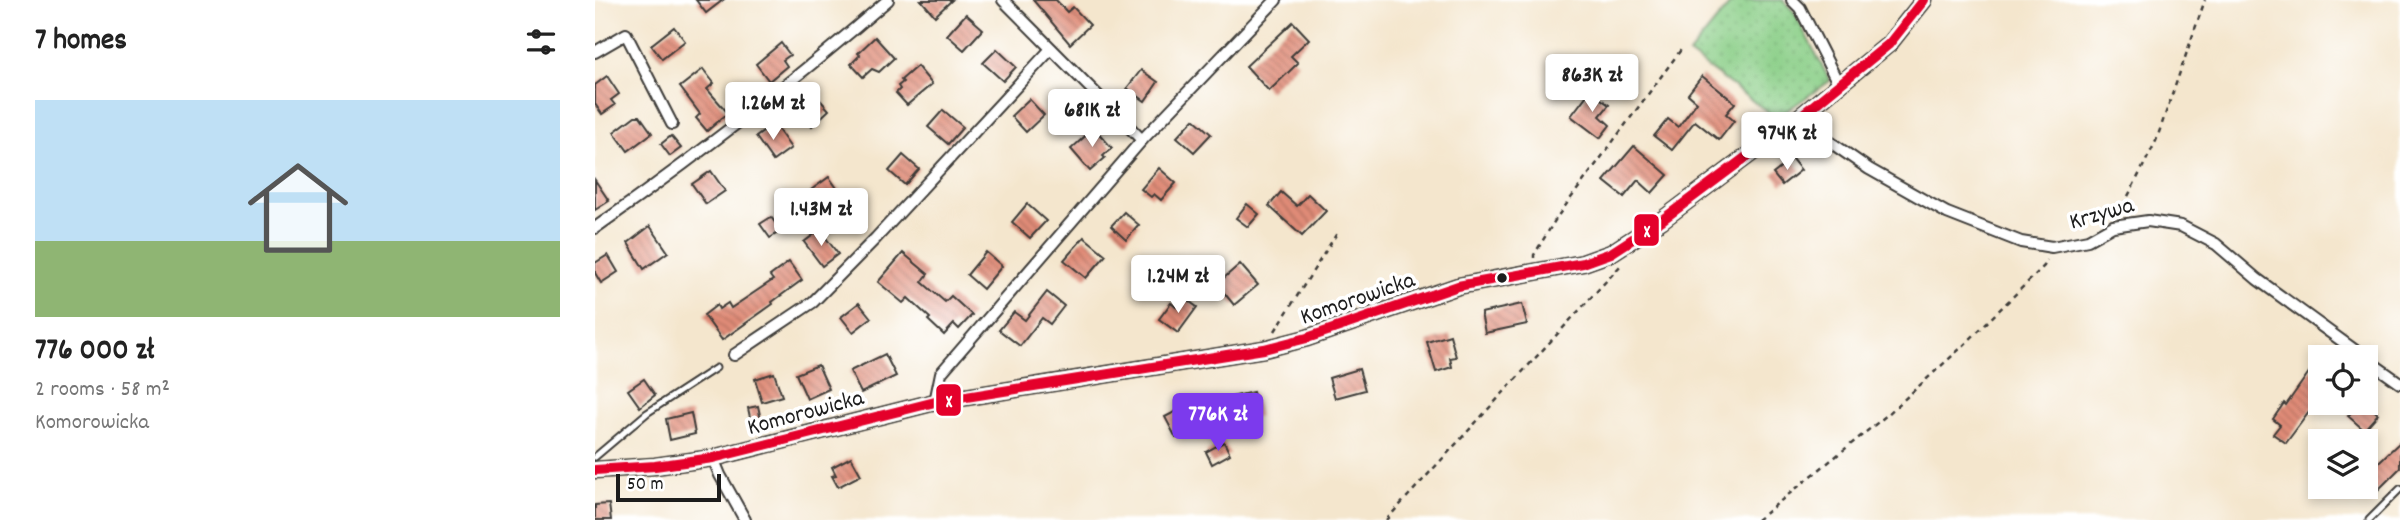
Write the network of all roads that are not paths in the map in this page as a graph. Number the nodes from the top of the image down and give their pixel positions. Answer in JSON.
{"nodes":[{"id":1,"x":888,"y":0,"type":"edge"},
{"id":2,"x":1003,"y":0,"type":"edge"},
{"id":3,"x":1276,"y":0,"type":"edge"},
{"id":4,"x":1792,"y":0,"type":"edge"},
{"id":5,"x":1924,"y":0,"type":"edge"},
{"id":6,"x":1051,"y":49,"type":"junction"},
{"id":7,"x":595,"y":52,"type":"edge"},
{"id":8,"x":1839,"y":85,"type":"junction"},
{"id":9,"x":1797,"y":119,"type":"junction"},
{"id":10,"x":672,"y":124,"type":"dead end"},
{"id":11,"x":1142,"y":140,"type":"junction"},
{"id":12,"x":595,"y":228,"type":"edge"},
{"id":13,"x":2347,"y":345,"type":"edge"},
{"id":14,"x":734,"y":355,"type":"dead end"},
{"id":15,"x":2378,"y":367,"type":"edge"},
{"id":16,"x":716,"y":368,"type":"dead end"},
{"id":17,"x":2400,"y":383,"type":"edge"},
{"id":18,"x":935,"y":402,"type":"junction"},
{"id":19,"x":595,"y":457,"type":"edge"},
{"id":20,"x":713,"y":458,"type":"junction"},
{"id":21,"x":595,"y":470,"type":"edge"},
{"id":22,"x":2400,"y":489,"type":"edge"},
{"id":23,"x":745,"y":520,"type":"edge"},
{"id":24,"x":2369,"y":520,"type":"edge"}],
"edges":[{"from":1,"to":12,"type":"street"},
{"from":2,"to":6,"type":"street"},
{"from":3,"to":11,"type":"street"},
{"from":4,"to":8,"type":"street"},
{"from":5,"to":8,"type":"street","name":"Komorowicka"},
{"from":6,"to":11,"type":"street"},
{"from":6,"to":14,"type":"street"},
{"from":7,"to":10,"type":"street"},
{"from":8,"to":9,"type":"street","name":"Komorowicka"},
{"from":9,"to":13,"type":"street","name":"Krzywa"},
{"from":9,"to":18,"type":"street","name":"Komorowicka"},
{"from":11,"to":18,"type":"street"},
{"from":15,"to":17,"type":"street","name":"Krzywa"},
{"from":16,"to":19,"type":"lane"},
{"from":18,"to":20,"type":"street","name":"Komorowicka"},
{"from":20,"to":21,"type":"street","name":"Komorowicka"},
{"from":20,"to":23,"type":"street"},
{"from":22,"to":24,"type":"lane"}]}
